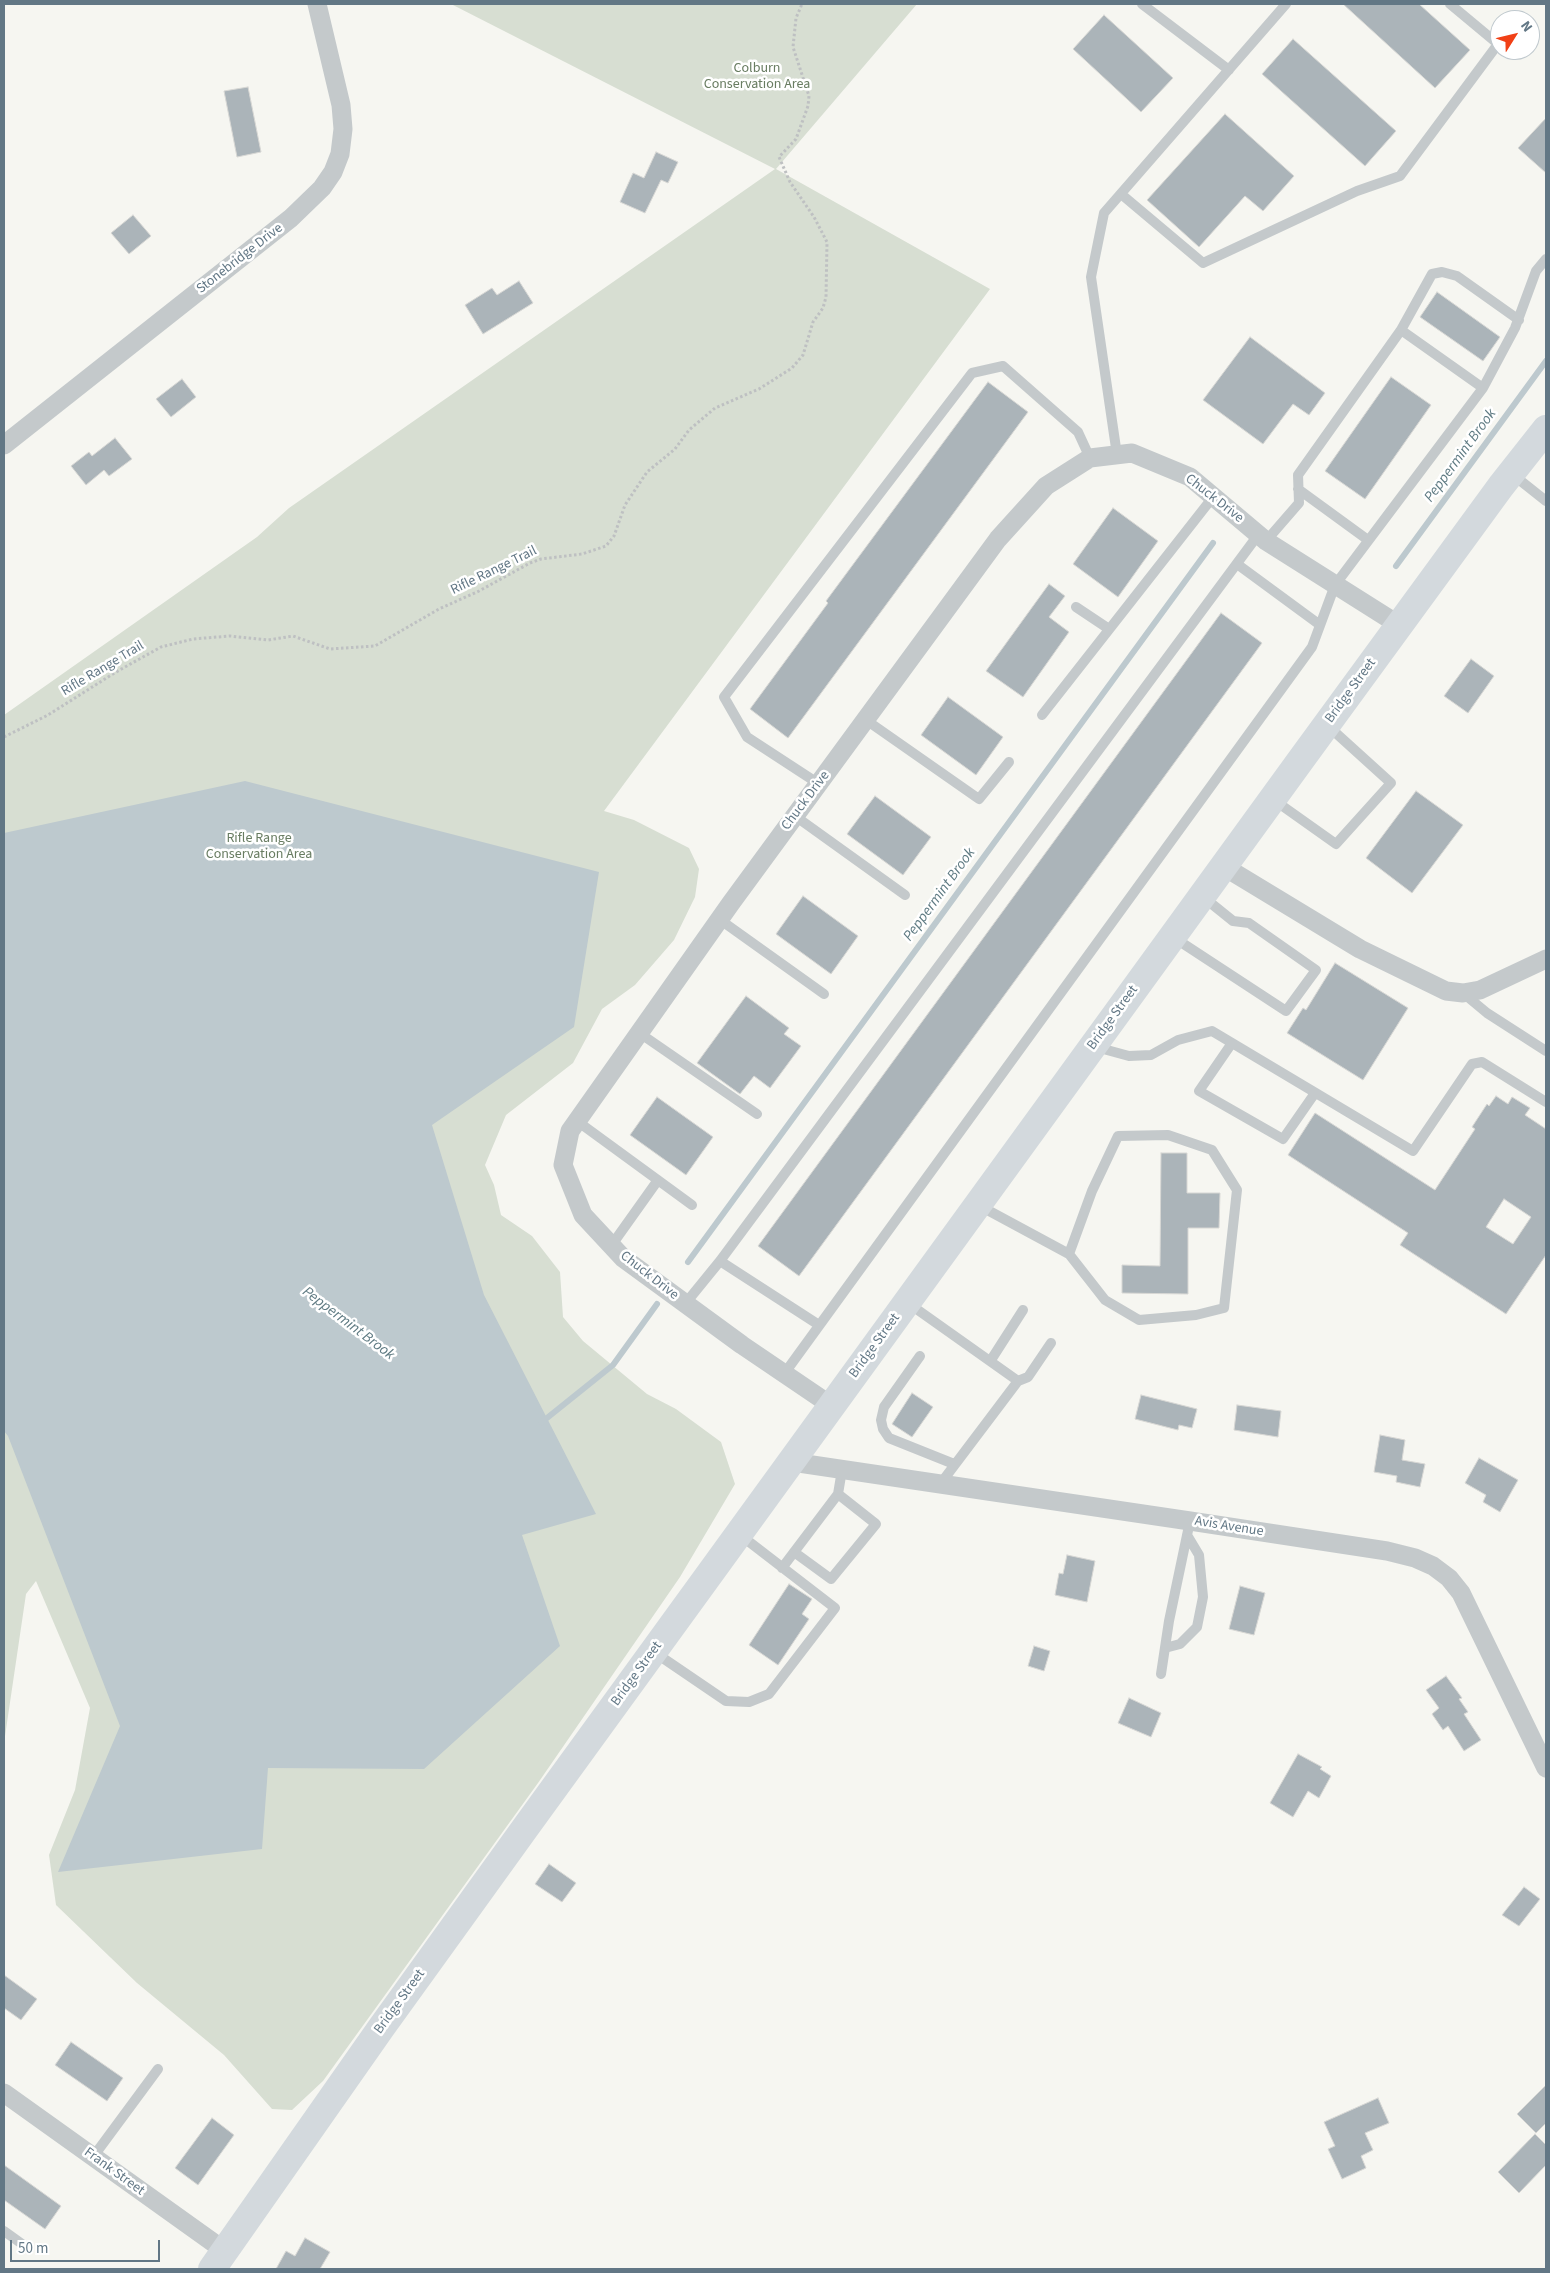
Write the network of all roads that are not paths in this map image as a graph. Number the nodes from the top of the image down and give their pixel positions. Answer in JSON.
{"nodes":[{"id":1,"x":317,"y":4,"type":"edge"},
{"id":2,"x":1142,"y":4,"type":"edge"},
{"id":3,"x":1286,"y":4,"type":"edge"},
{"id":4,"x":1450,"y":4,"type":"edge"},
{"id":5,"x":1228,"y":70,"type":"junction"},
{"id":6,"x":1121,"y":194,"type":"junction"},
{"id":7,"x":1546,"y":260,"type":"edge"},
{"id":8,"x":1519,"y":320,"type":"junction"},
{"id":9,"x":1401,"y":330,"type":"junction"},
{"id":10,"x":1483,"y":388,"type":"junction"},
{"id":11,"x":1546,"y":429,"type":"edge"},
{"id":12,"x":4,"y":445,"type":"edge"},
{"id":13,"x":1117,"y":455,"type":"junction"},
{"id":14,"x":1090,"y":458,"type":"junction"},
{"id":15,"x":1511,"y":474,"type":"junction"},
{"id":16,"x":1298,"y":489,"type":"junction"},
{"id":17,"x":1213,"y":497,"type":"junction"},
{"id":18,"x":1546,"y":501,"type":"edge"},
{"id":19,"x":1262,"y":538,"type":"junction"},
{"id":20,"x":1368,"y":540,"type":"junction"},
{"id":21,"x":1236,"y":564,"type":"junction"},
{"id":22,"x":1335,"y":585,"type":"junction"},
{"id":23,"x":1076,"y":607,"type":"dead end"},
{"id":24,"x":1320,"y":625,"type":"junction"},
{"id":25,"x":1399,"y":625,"type":"junction"},
{"id":26,"x":1109,"y":629,"type":"junction"},
{"id":27,"x":1042,"y":715,"type":"dead end"},
{"id":28,"x":866,"y":720,"type":"junction"},
{"id":29,"x":1326,"y":724,"type":"junction"},
{"id":30,"x":1009,"y":762,"type":"dead end"},
{"id":31,"x":819,"y":784,"type":"junction"},
{"id":32,"x":1272,"y":798,"type":"junction"},
{"id":33,"x":795,"y":816,"type":"junction"},
{"id":34,"x":1223,"y":866,"type":"junction"},
{"id":35,"x":905,"y":895,"type":"dead end"},
{"id":36,"x":1202,"y":896,"type":"junction"},
{"id":37,"x":719,"y":919,"type":"junction"},
{"id":38,"x":1172,"y":937,"type":"junction"},
{"id":39,"x":1546,"y":959,"type":"edge"},
{"id":40,"x":824,"y":994,"type":"dead end"},
{"id":41,"x":1463,"y":994,"type":"junction"},
{"id":42,"x":638,"y":1032,"type":"junction"},
{"id":43,"x":1232,"y":1043,"type":"junction"},
{"id":44,"x":1092,"y":1047,"type":"junction"},
{"id":45,"x":1546,"y":1051,"type":"edge"},
{"id":46,"x":1315,"y":1093,"type":"junction"},
{"id":47,"x":1546,"y":1102,"type":"edge"},
{"id":48,"x":757,"y":1114,"type":"dead end"},
{"id":49,"x":577,"y":1121,"type":"junction"},
{"id":50,"x":658,"y":1180,"type":"junction"},
{"id":51,"x":692,"y":1205,"type":"dead end"},
{"id":52,"x":978,"y":1205,"type":"junction"},
{"id":53,"x":612,"y":1246,"type":"junction"},
{"id":54,"x":1069,"y":1254,"type":"junction"},
{"id":55,"x":720,"y":1261,"type":"junction"},
{"id":56,"x":907,"y":1302,"type":"junction"},
{"id":57,"x":686,"y":1304,"type":"junction"},
{"id":58,"x":1023,"y":1310,"type":"dead end"},
{"id":59,"x":819,"y":1325,"type":"junction"},
{"id":60,"x":1052,"y":1343,"type":"dead end"},
{"id":61,"x":920,"y":1356,"type":"dead end"},
{"id":62,"x":991,"y":1360,"type":"junction"},
{"id":63,"x":784,"y":1374,"type":"junction"},
{"id":64,"x":1018,"y":1380,"type":"junction"},
{"id":65,"x":832,"y":1406,"type":"junction"},
{"id":66,"x":792,"y":1462,"type":"junction"},
{"id":67,"x":954,"y":1464,"type":"junction"},
{"id":68,"x":842,"y":1470,"type":"junction"},
{"id":69,"x":941,"y":1483,"type":"junction"},
{"id":70,"x":838,"y":1494,"type":"junction"},
{"id":71,"x":1189,"y":1528,"type":"junction"},
{"id":72,"x":739,"y":1534,"type":"junction"},
{"id":73,"x":794,"y":1552,"type":"junction"},
{"id":74,"x":782,"y":1568,"type":"junction"},
{"id":75,"x":1165,"y":1648,"type":"junction"},
{"id":76,"x":654,"y":1652,"type":"junction"},
{"id":77,"x":1161,"y":1674,"type":"dead end"},
{"id":78,"x":1546,"y":1768,"type":"edge"},
{"id":79,"x":158,"y":2069,"type":"dead end"},
{"id":80,"x":4,"y":2093,"type":"edge"},
{"id":81,"x":93,"y":2157,"type":"junction"},
{"id":82,"x":4,"y":2231,"type":"edge"},
{"id":83,"x":29,"y":2249,"type":"dead end"},
{"id":84,"x":218,"y":2260,"type":"edge"}],
"edges":[{"from":1,"to":12,"type":"street","name":"Stonebridge Drive"},
{"from":2,"to":5,"type":"lane"},
{"from":3,"to":5,"type":"lane"},
{"from":4,"to":6,"type":"lane"},
{"from":5,"to":6,"type":"lane"},
{"from":6,"to":13,"type":"lane"},
{"from":7,"to":8,"type":"lane"},
{"from":8,"to":9,"type":"lane"},
{"from":8,"to":10,"type":"lane"},
{"from":9,"to":10,"type":"lane"},
{"from":9,"to":16,"type":"lane"},
{"from":10,"to":20,"type":"lane"},
{"from":11,"to":15,"type":"main road","name":"Bridge Street"},
{"from":13,"to":14,"type":"street","name":"Chuck Drive"},
{"from":13,"to":17,"type":"street","name":"Chuck Drive"},
{"from":14,"to":28,"type":"street","name":"Chuck Drive"},
{"from":14,"to":31,"type":"lane"},
{"from":15,"to":18,"type":"lane"},
{"from":15,"to":25,"type":"main road","name":"Bridge Street"},
{"from":16,"to":19,"type":"lane"},
{"from":16,"to":20,"type":"lane"},
{"from":17,"to":19,"type":"street","name":"Chuck Drive"},
{"from":17,"to":26,"type":"lane"},
{"from":19,"to":21,"type":"lane"},
{"from":19,"to":22,"type":"street","name":"Chuck Drive"},
{"from":20,"to":22,"type":"lane"},
{"from":21,"to":24,"type":"lane"},
{"from":21,"to":55,"type":"lane"},
{"from":22,"to":24,"type":"lane"},
{"from":22,"to":25,"type":"street","name":"Chuck Drive"},
{"from":23,"to":26,"type":"lane"},
{"from":24,"to":59,"type":"lane"},
{"from":25,"to":29,"type":"main road","name":"Bridge Street"},
{"from":26,"to":27,"type":"lane"},
{"from":28,"to":30,"type":"lane"},
{"from":28,"to":31,"type":"street","name":"Chuck Drive"},
{"from":29,"to":32,"type":"main road","name":"Bridge Street"},
{"from":29,"to":32,"type":"lane"},
{"from":31,"to":33,"type":"street","name":"Chuck Drive"},
{"from":32,"to":34,"type":"main road","name":"Bridge Street"},
{"from":33,"to":35,"type":"lane"},
{"from":33,"to":37,"type":"street","name":"Chuck Drive"},
{"from":34,"to":36,"type":"main road","name":"Bridge Street"},
{"from":34,"to":41,"type":"street"},
{"from":36,"to":38,"type":"main road","name":"Bridge Street"},
{"from":36,"to":38,"type":"lane"},
{"from":37,"to":40,"type":"lane"},
{"from":37,"to":42,"type":"street","name":"Chuck Drive"},
{"from":38,"to":44,"type":"main road","name":"Bridge Street"},
{"from":39,"to":41,"type":"street"},
{"from":41,"to":45,"type":"lane"},
{"from":42,"to":48,"type":"lane"},
{"from":42,"to":49,"type":"street","name":"Chuck Drive"},
{"from":43,"to":44,"type":"lane"},
{"from":43,"to":46,"type":"lane"},
{"from":43,"to":46,"type":"lane"},
{"from":44,"to":52,"type":"main road","name":"Bridge Street"},
{"from":46,"to":47,"type":"lane"},
{"from":49,"to":50,"type":"lane"},
{"from":49,"to":53,"type":"street","name":"Chuck Drive"},
{"from":50,"to":51,"type":"lane"},
{"from":50,"to":53,"type":"lane"},
{"from":52,"to":54,"type":"lane"},
{"from":52,"to":56,"type":"main road","name":"Bridge Street"},
{"from":53,"to":57,"type":"street","name":"Chuck Drive"},
{"from":54,"to":54,"type":"lane"},
{"from":55,"to":57,"type":"lane"},
{"from":55,"to":59,"type":"lane"},
{"from":56,"to":62,"type":"lane"},
{"from":56,"to":65,"type":"main road","name":"Bridge Street"},
{"from":57,"to":63,"type":"street","name":"Chuck Drive"},
{"from":58,"to":62,"type":"lane"},
{"from":59,"to":63,"type":"lane"},
{"from":60,"to":64,"type":"lane"},
{"from":61,"to":67,"type":"lane"},
{"from":62,"to":64,"type":"lane"},
{"from":63,"to":65,"type":"street","name":"Chuck Drive"},
{"from":64,"to":67,"type":"lane"},
{"from":65,"to":66,"type":"main road","name":"Bridge Street"},
{"from":66,"to":68,"type":"street","name":"Avis Avenue"},
{"from":66,"to":72,"type":"main road","name":"Bridge Street"},
{"from":67,"to":69,"type":"lane"},
{"from":68,"to":69,"type":"street","name":"Avis Avenue"},
{"from":68,"to":70,"type":"lane"},
{"from":69,"to":71,"type":"street","name":"Avis Avenue"},
{"from":70,"to":73,"type":"lane"},
{"from":70,"to":73,"type":"lane"},
{"from":71,"to":75,"type":"lane"},
{"from":71,"to":75,"type":"lane"},
{"from":71,"to":78,"type":"street","name":"Avis Avenue"},
{"from":72,"to":74,"type":"lane"},
{"from":72,"to":76,"type":"main road","name":"Bridge Street"},
{"from":73,"to":74,"type":"lane"},
{"from":74,"to":76,"type":"lane"},
{"from":75,"to":77,"type":"lane"},
{"from":76,"to":84,"type":"main road","name":"Bridge Street"},
{"from":79,"to":81,"type":"lane"},
{"from":80,"to":81,"type":"street","name":"Frank Street"},
{"from":81,"to":84,"type":"street","name":"Frank Street"},
{"from":82,"to":83,"type":"lane"}]}
